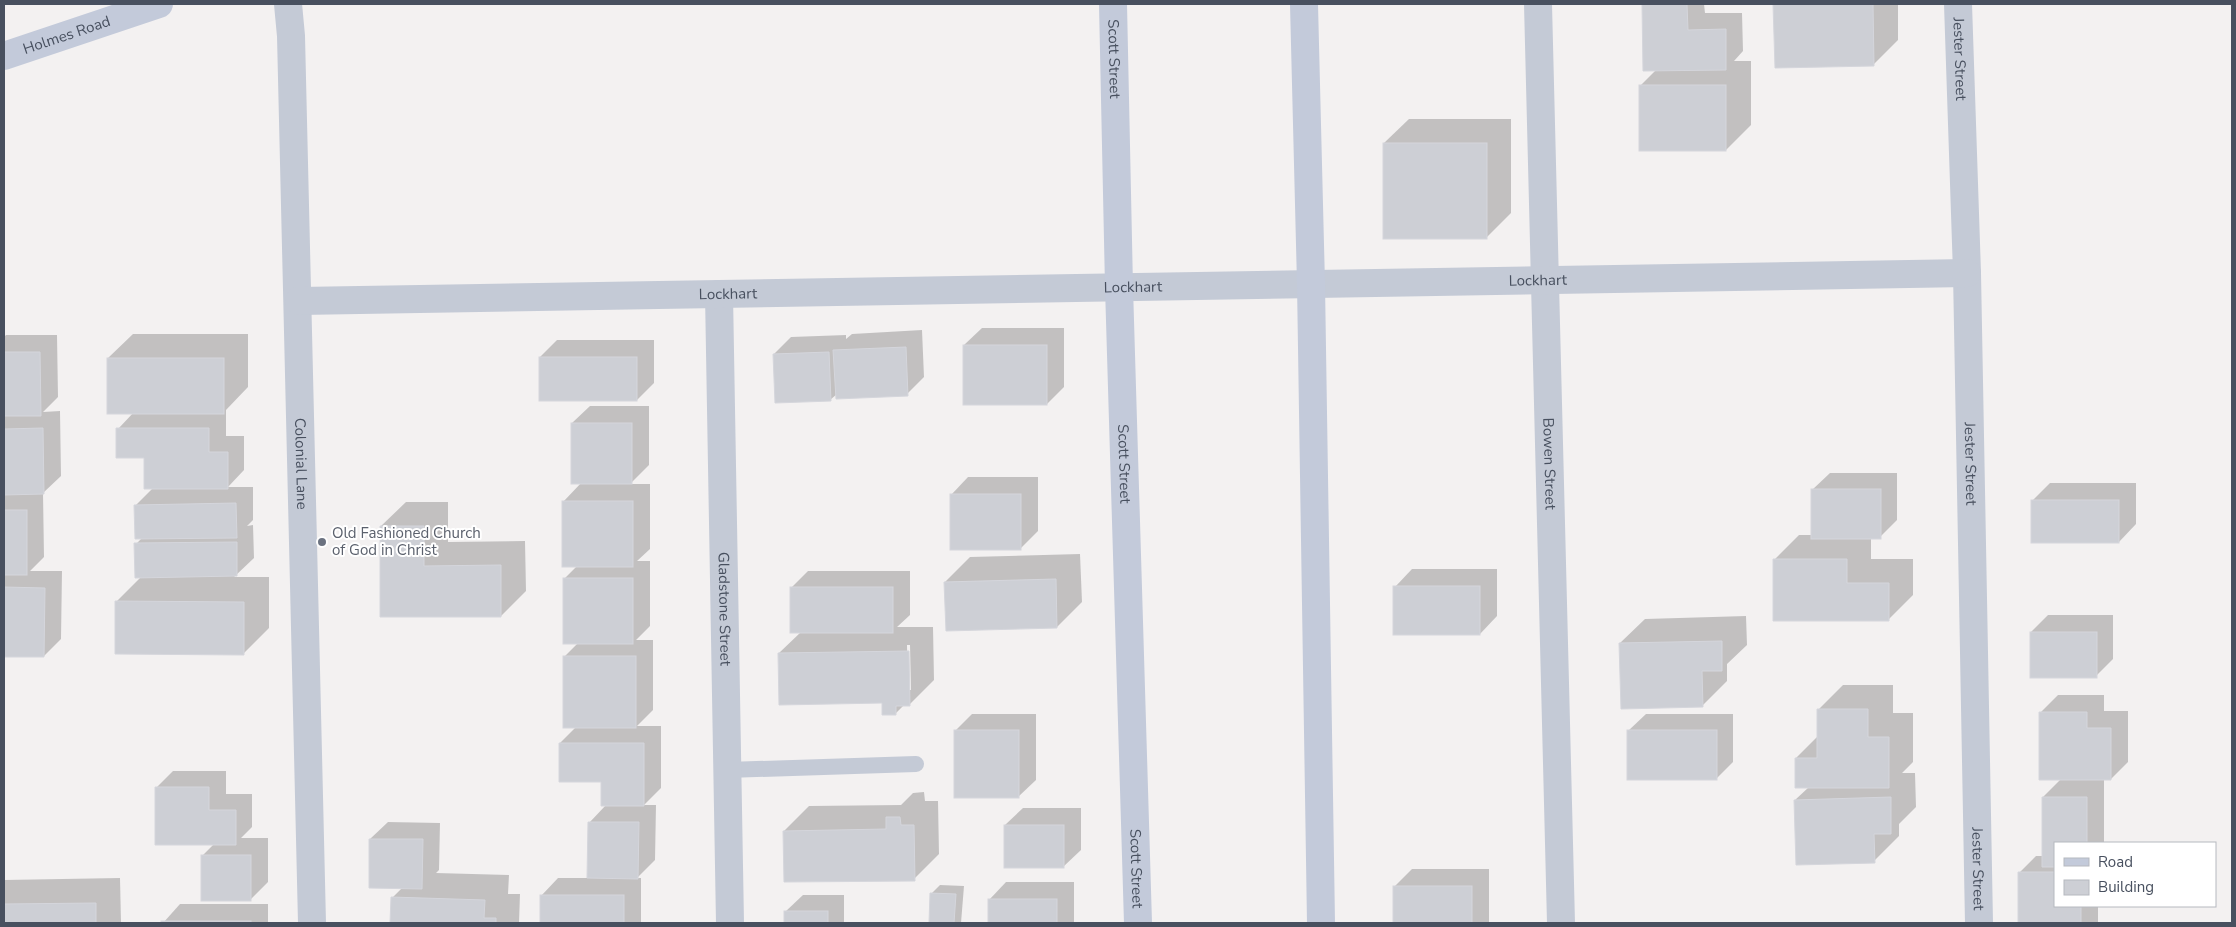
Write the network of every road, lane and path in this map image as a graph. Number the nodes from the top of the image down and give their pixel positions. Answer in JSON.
{"nodes":[{"id":1,"x":159,"y":4,"type":"edge"},
{"id":2,"x":288,"y":4,"type":"edge"},
{"id":3,"x":1113,"y":4,"type":"edge"},
{"id":4,"x":1304,"y":4,"type":"edge"},
{"id":5,"x":1538,"y":4,"type":"edge"},
{"id":6,"x":1958,"y":4,"type":"edge"},
{"id":7,"x":4,"y":56,"type":"edge"},
{"id":8,"x":1967,"y":273,"type":"junction"},
{"id":9,"x":1546,"y":280,"type":"junction"},
{"id":10,"x":1311,"y":284,"type":"junction"},
{"id":11,"x":1119,"y":287,"type":"junction"},
{"id":12,"x":719,"y":294,"type":"junction"},
{"id":13,"x":299,"y":300,"type":"junction"},
{"id":14,"x":916,"y":764,"type":"dead end"},
{"id":15,"x":728,"y":770,"type":"junction"},
{"id":16,"x":312,"y":923,"type":"edge"},
{"id":17,"x":730,"y":923,"type":"edge"},
{"id":18,"x":1138,"y":923,"type":"edge"},
{"id":19,"x":1321,"y":923,"type":"edge"},
{"id":20,"x":1561,"y":923,"type":"edge"},
{"id":21,"x":1979,"y":923,"type":"edge"}],
"edges":[{"from":1,"to":7,"type":"main road","name":"Holmes Road"},
{"from":2,"to":13,"type":"street","name":"Colonial Lane"},
{"from":3,"to":11,"type":"main road","name":"Scott Street"},
{"from":4,"to":10,"type":"main road"},
{"from":5,"to":9,"type":"street","name":"Bowen Street"},
{"from":6,"to":8,"type":"street","name":"Jester Street"},
{"from":8,"to":9,"type":"street","name":"Lockhart"},
{"from":8,"to":21,"type":"street","name":"Jester Street"},
{"from":9,"to":10,"type":"street","name":"Lockhart"},
{"from":9,"to":20,"type":"street","name":"Bowen Street"},
{"from":10,"to":11,"type":"street","name":"Lockhart"},
{"from":10,"to":19,"type":"main road"},
{"from":11,"to":12,"type":"street","name":"Lockhart"},
{"from":11,"to":18,"type":"main road","name":"Scott Street"},
{"from":12,"to":13,"type":"street","name":"Lockhart"},
{"from":12,"to":15,"type":"street","name":"Gladstone Street"},
{"from":13,"to":16,"type":"street","name":"Colonial Lane"},
{"from":14,"to":15,"type":"lane"},
{"from":15,"to":17,"type":"street","name":"Gladstone Street"}]}
